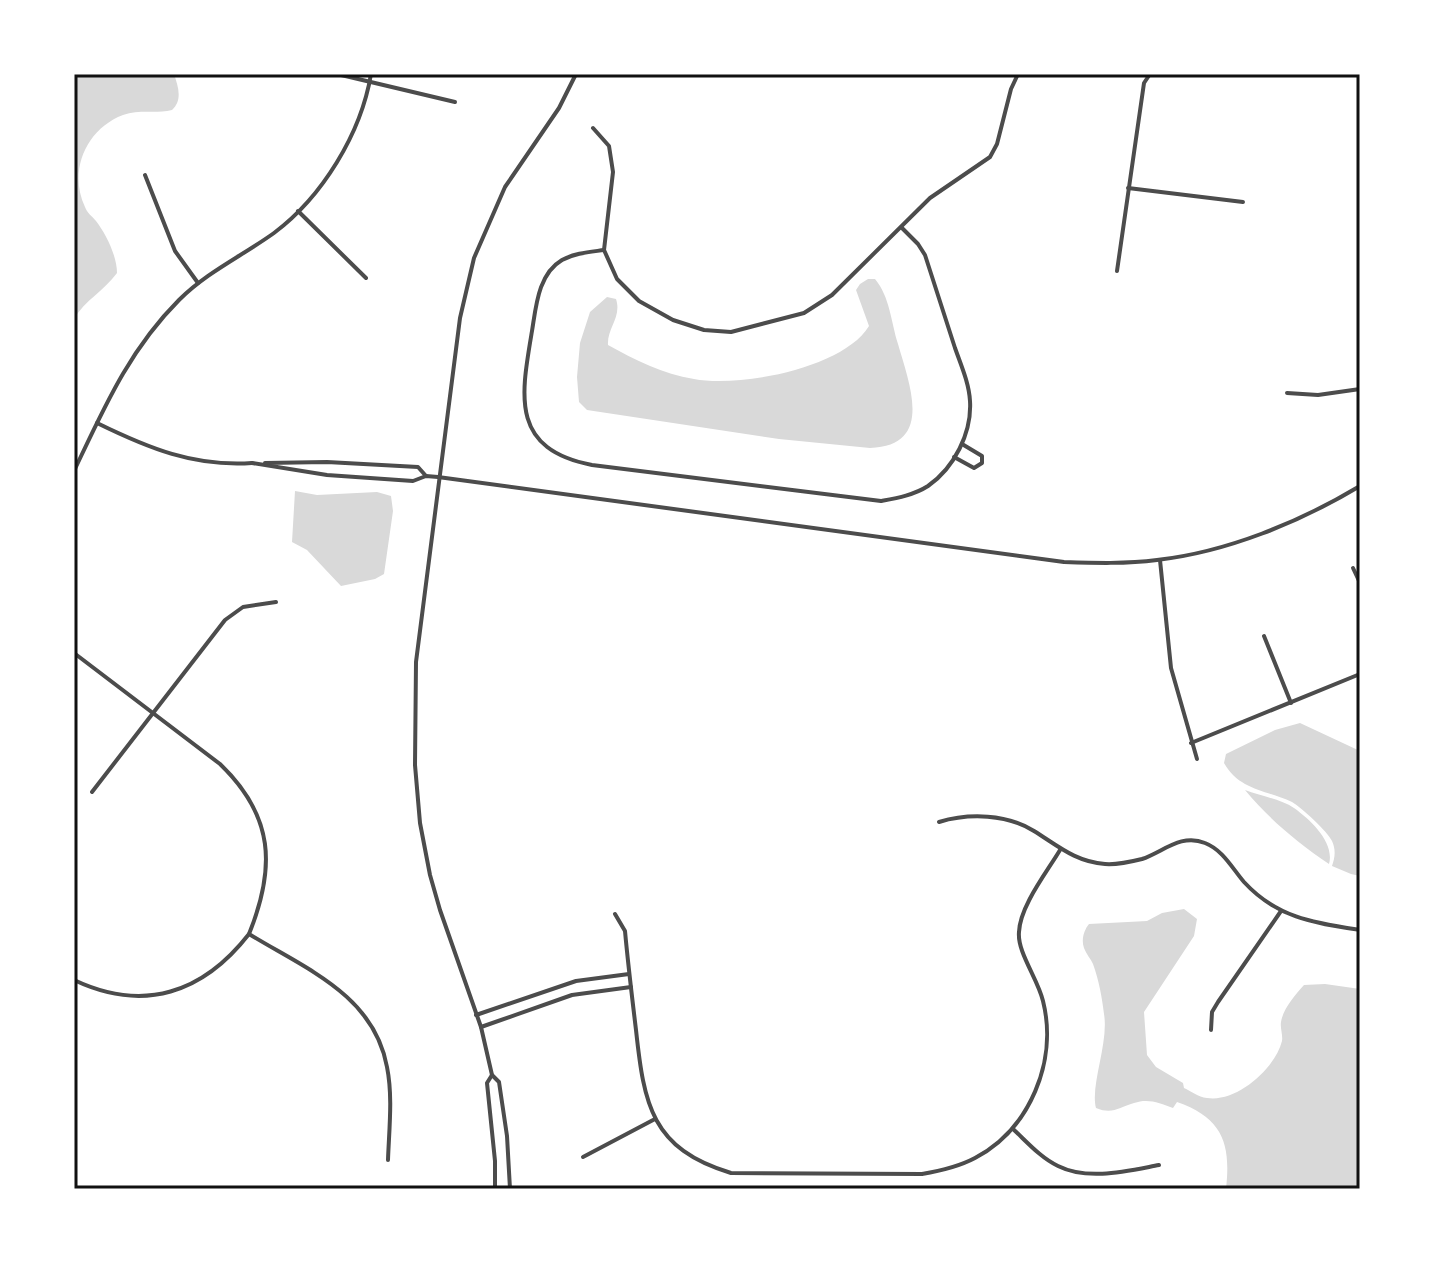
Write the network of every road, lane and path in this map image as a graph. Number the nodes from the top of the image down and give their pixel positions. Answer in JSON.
{"nodes":[{"id":1,"x":337,"y":74,"type":"edge"},
{"id":2,"x":371,"y":74,"type":"edge"},
{"id":3,"x":576,"y":74,"type":"edge"},
{"id":4,"x":1018,"y":74,"type":"edge"},
{"id":5,"x":1150,"y":74,"type":"edge"},
{"id":6,"x":369,"y":81,"type":"junction"},
{"id":7,"x":455,"y":102,"type":"dead end"},
{"id":8,"x":593,"y":128,"type":"dead end"},
{"id":9,"x":145,"y":175,"type":"dead end"},
{"id":10,"x":1128,"y":188,"type":"junction"},
{"id":11,"x":1243,"y":202,"type":"dead end"},
{"id":12,"x":298,"y":211,"type":"junction"},
{"id":13,"x":902,"y":228,"type":"junction"},
{"id":14,"x":604,"y":250,"type":"junction"},
{"id":15,"x":1117,"y":271,"type":"dead end"},
{"id":16,"x":366,"y":278,"type":"dead end"},
{"id":17,"x":198,"y":283,"type":"junction"},
{"id":18,"x":1360,"y":389,"type":"edge"},
{"id":19,"x":1287,"y":393,"type":"dead end"},
{"id":20,"x":97,"y":423,"type":"junction"},
{"id":21,"x":962,"y":444,"type":"junction"},
{"id":22,"x":954,"y":457,"type":"junction"},
{"id":23,"x":339,"y":462,"type":"junction"},
{"id":24,"x":252,"y":463,"type":"junction"},
{"id":25,"x":74,"y":471,"type":"edge"},
{"id":26,"x":339,"y":475,"type":"junction"},
{"id":27,"x":426,"y":476,"type":"junction"},
{"id":28,"x":438,"y":477,"type":"junction"},
{"id":29,"x":1360,"y":486,"type":"edge"},
{"id":30,"x":1160,"y":560,"type":"junction"},
{"id":31,"x":1353,"y":568,"type":"dead end"},
{"id":32,"x":1360,"y":583,"type":"edge"},
{"id":33,"x":276,"y":602,"type":"dead end"},
{"id":34,"x":1264,"y":636,"type":"dead end"},
{"id":35,"x":74,"y":653,"type":"edge"},
{"id":36,"x":1360,"y":674,"type":"edge"},
{"id":37,"x":1291,"y":703,"type":"junction"},
{"id":38,"x":154,"y":714,"type":"junction"},
{"id":39,"x":1191,"y":743,"type":"junction"},
{"id":40,"x":1197,"y":759,"type":"dead end"},
{"id":41,"x":92,"y":792,"type":"dead end"},
{"id":42,"x":939,"y":822,"type":"dead end"},
{"id":43,"x":1060,"y":850,"type":"junction"},
{"id":44,"x":1281,"y":911,"type":"junction"},
{"id":45,"x":615,"y":914,"type":"dead end"},
{"id":46,"x":1360,"y":930,"type":"edge"},
{"id":47,"x":249,"y":934,"type":"junction"},
{"id":48,"x":629,"y":974,"type":"junction"},
{"id":49,"x":74,"y":980,"type":"edge"},
{"id":50,"x":631,"y":987,"type":"junction"},
{"id":51,"x":476,"y":1015,"type":"junction"},
{"id":52,"x":481,"y":1027,"type":"junction"},
{"id":53,"x":1211,"y":1030,"type":"dead end"},
{"id":54,"x":492,"y":1075,"type":"junction"},
{"id":55,"x":655,"y":1119,"type":"junction"},
{"id":56,"x":1013,"y":1129,"type":"junction"},
{"id":57,"x":583,"y":1157,"type":"dead end"},
{"id":58,"x":388,"y":1160,"type":"dead end"},
{"id":59,"x":1159,"y":1165,"type":"dead end"},
{"id":60,"x":495,"y":1189,"type":"edge"},
{"id":61,"x":510,"y":1189,"type":"edge"}],
"edges":[{"from":1,"to":6,"type":"street"},
{"from":2,"to":6,"type":"street"},
{"from":3,"to":28,"type":"street"},
{"from":4,"to":13,"type":"street"},
{"from":5,"to":10,"type":"street"},
{"from":6,"to":7,"type":"street"},
{"from":6,"to":12,"type":"street"},
{"from":8,"to":14,"type":"street"},
{"from":9,"to":17,"type":"street"},
{"from":10,"to":11,"type":"street"},
{"from":10,"to":15,"type":"street"},
{"from":12,"to":16,"type":"street"},
{"from":12,"to":17,"type":"street"},
{"from":13,"to":14,"type":"street"},
{"from":13,"to":21,"type":"street"},
{"from":14,"to":22,"type":"street"},
{"from":17,"to":20,"type":"street"},
{"from":18,"to":19,"type":"street"},
{"from":20,"to":24,"type":"street"},
{"from":20,"to":25,"type":"street"},
{"from":21,"to":22,"type":"street"},
{"from":21,"to":22,"type":"street"},
{"from":23,"to":24,"type":"street"},
{"from":23,"to":26,"type":"street"},
{"from":23,"to":27,"type":"street"},
{"from":24,"to":26,"type":"street"},
{"from":26,"to":27,"type":"street"},
{"from":27,"to":28,"type":"street"},
{"from":28,"to":30,"type":"street"},
{"from":28,"to":51,"type":"street"},
{"from":29,"to":30,"type":"street"},
{"from":30,"to":39,"type":"street"},
{"from":31,"to":32,"type":"street"},
{"from":33,"to":38,"type":"street"},
{"from":34,"to":37,"type":"street"},
{"from":35,"to":38,"type":"street"},
{"from":36,"to":37,"type":"street"},
{"from":37,"to":39,"type":"street"},
{"from":38,"to":41,"type":"street"},
{"from":38,"to":47,"type":"street"},
{"from":39,"to":40,"type":"street"},
{"from":42,"to":43,"type":"street"},
{"from":43,"to":44,"type":"street"},
{"from":43,"to":56,"type":"street"},
{"from":44,"to":46,"type":"street"},
{"from":44,"to":53,"type":"street"},
{"from":45,"to":48,"type":"street"},
{"from":47,"to":49,"type":"street"},
{"from":47,"to":58,"type":"street"},
{"from":48,"to":50,"type":"street"},
{"from":48,"to":51,"type":"street"},
{"from":50,"to":52,"type":"street"},
{"from":50,"to":55,"type":"street"},
{"from":51,"to":52,"type":"street"},
{"from":52,"to":54,"type":"street"},
{"from":54,"to":60,"type":"street"},
{"from":54,"to":61,"type":"street"},
{"from":55,"to":56,"type":"street"},
{"from":55,"to":57,"type":"street"},
{"from":56,"to":59,"type":"street"}]}
